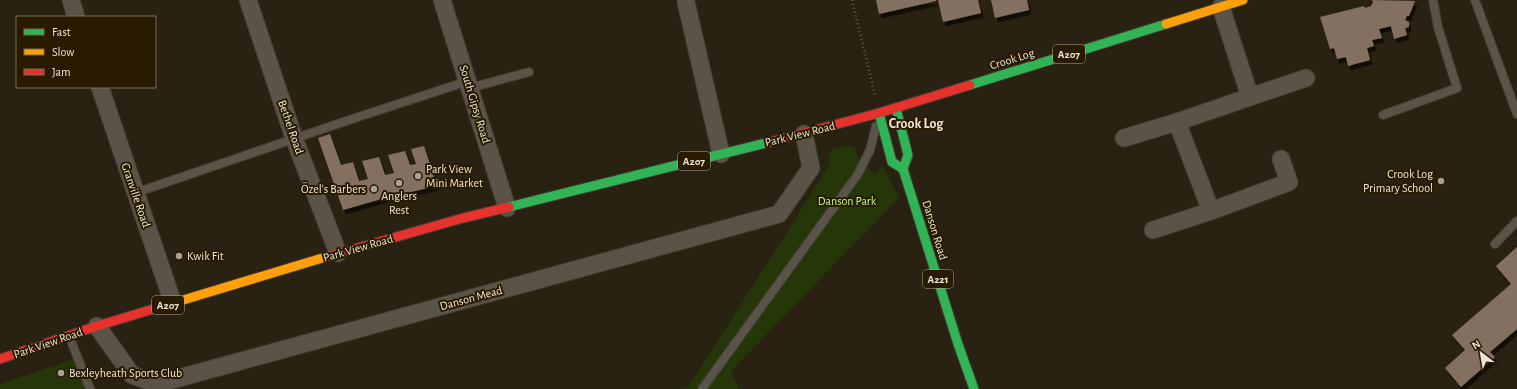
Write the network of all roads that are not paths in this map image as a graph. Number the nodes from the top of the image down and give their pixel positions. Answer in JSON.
{"nodes":[{"id":1,"x":71,"y":0,"type":"edge"},
{"id":2,"x":248,"y":0,"type":"edge"},
{"id":3,"x":442,"y":0,"type":"edge"},
{"id":4,"x":1243,"y":0,"type":"edge"},
{"id":5,"x":1433,"y":0,"type":"edge"},
{"id":6,"x":1475,"y":0,"type":"edge"},
{"id":7,"x":686,"y":2,"type":"dead end"},
{"id":8,"x":1221,"y":7,"type":"junction"},
{"id":9,"x":76,"y":16,"type":"edge"},
{"id":10,"x":529,"y":72,"type":"dead end"},
{"id":11,"x":1306,"y":78,"type":"dead end"},
{"id":12,"x":469,"y":85,"type":"junction"},
{"id":13,"x":100,"y":88,"type":"edge"},
{"id":14,"x":1250,"y":97,"type":"junction"},
{"id":15,"x":896,"y":108,"type":"junction"},
{"id":16,"x":879,"y":113,"type":"junction"},
{"id":17,"x":1517,"y":114,"type":"edge"},
{"id":18,"x":1383,"y":115,"type":"dead end"},
{"id":19,"x":1177,"y":122,"type":"junction"},
{"id":20,"x":804,"y":134,"type":"junction"},
{"id":21,"x":294,"y":138,"type":"junction"},
{"id":22,"x":1124,"y":138,"type":"dead end"},
{"id":23,"x":721,"y":154,"type":"junction"},
{"id":24,"x":1281,"y":159,"type":"dead end"},
{"id":25,"x":903,"y":169,"type":"junction"},
{"id":26,"x":135,"y":192,"type":"junction"},
{"id":27,"x":507,"y":208,"type":"junction"},
{"id":28,"x":1211,"y":211,"type":"junction"},
{"id":29,"x":1517,"y":221,"type":"edge"},
{"id":30,"x":1153,"y":230,"type":"dead end"},
{"id":31,"x":1495,"y":244,"type":"dead end"},
{"id":32,"x":338,"y":253,"type":"junction"},
{"id":33,"x":173,"y":303,"type":"junction"},
{"id":34,"x":98,"y":326,"type":"junction"},
{"id":35,"x":69,"y":336,"type":"junction"},
{"id":36,"x":0,"y":359,"type":"edge"},
{"id":37,"x":90,"y":389,"type":"edge"},
{"id":38,"x":702,"y":389,"type":"edge"},
{"id":39,"x":974,"y":389,"type":"edge"}],
"edges":[{"from":1,"to":9,"type":"street"},
{"from":2,"to":21,"type":"street","name":"Bethel Road"},
{"from":3,"to":12,"type":"street","name":"South Gipsy Road"},
{"from":4,"to":8,"type":"main road","name":"Crook Log","number":"A207"},
{"from":5,"to":18,"type":"lane"},
{"from":6,"to":17,"type":"lane"},
{"from":7,"to":23,"type":"street"},
{"from":8,"to":14,"type":"street"},
{"from":8,"to":15,"type":"main road","name":"Crook Log","number":"A207"},
{"from":10,"to":12,"type":"lane"},
{"from":11,"to":14,"type":"street"},
{"from":12,"to":21,"type":"lane"},
{"from":12,"to":27,"type":"street","name":"South Gipsy Road"},
{"from":13,"to":26,"type":"street","name":"Granville Road"},
{"from":14,"to":19,"type":"street"},
{"from":15,"to":16,"type":"main road","name":"Crook Log","number":"A207"},
{"from":15,"to":25,"type":"main road","name":"Danson Road","number":"A221"},
{"from":16,"to":20,"type":"main road","name":"Park View Road","number":"A207"},
{"from":16,"to":25,"type":"main road","name":"Danson Road","number":"A221"},
{"from":16,"to":38,"type":"lane"},
{"from":19,"to":22,"type":"street"},
{"from":19,"to":28,"type":"street"},
{"from":20,"to":23,"type":"main road","name":"Park View Road","number":"A207"},
{"from":20,"to":34,"type":"street","name":"Danson Mead"},
{"from":21,"to":26,"type":"lane"},
{"from":21,"to":32,"type":"street","name":"Bethel Road"},
{"from":23,"to":27,"type":"main road","name":"Park View Road","number":"A207"},
{"from":24,"to":28,"type":"street"},
{"from":25,"to":39,"type":"main road","name":"Danson Road","number":"A221"},
{"from":26,"to":33,"type":"street","name":"Granville Road"},
{"from":27,"to":32,"type":"main road","name":"Park View Road","number":"A207"},
{"from":28,"to":30,"type":"street"},
{"from":29,"to":31,"type":"lane"},
{"from":32,"to":33,"type":"main road","name":"Park View Road","number":"A207"},
{"from":33,"to":34,"type":"main road","name":"Park View Road","number":"A207"},
{"from":34,"to":35,"type":"main road","name":"Park View Road","number":"A207"},
{"from":35,"to":36,"type":"main road","name":"Park View Road","number":"A207"},
{"from":35,"to":37,"type":"lane"}]}
